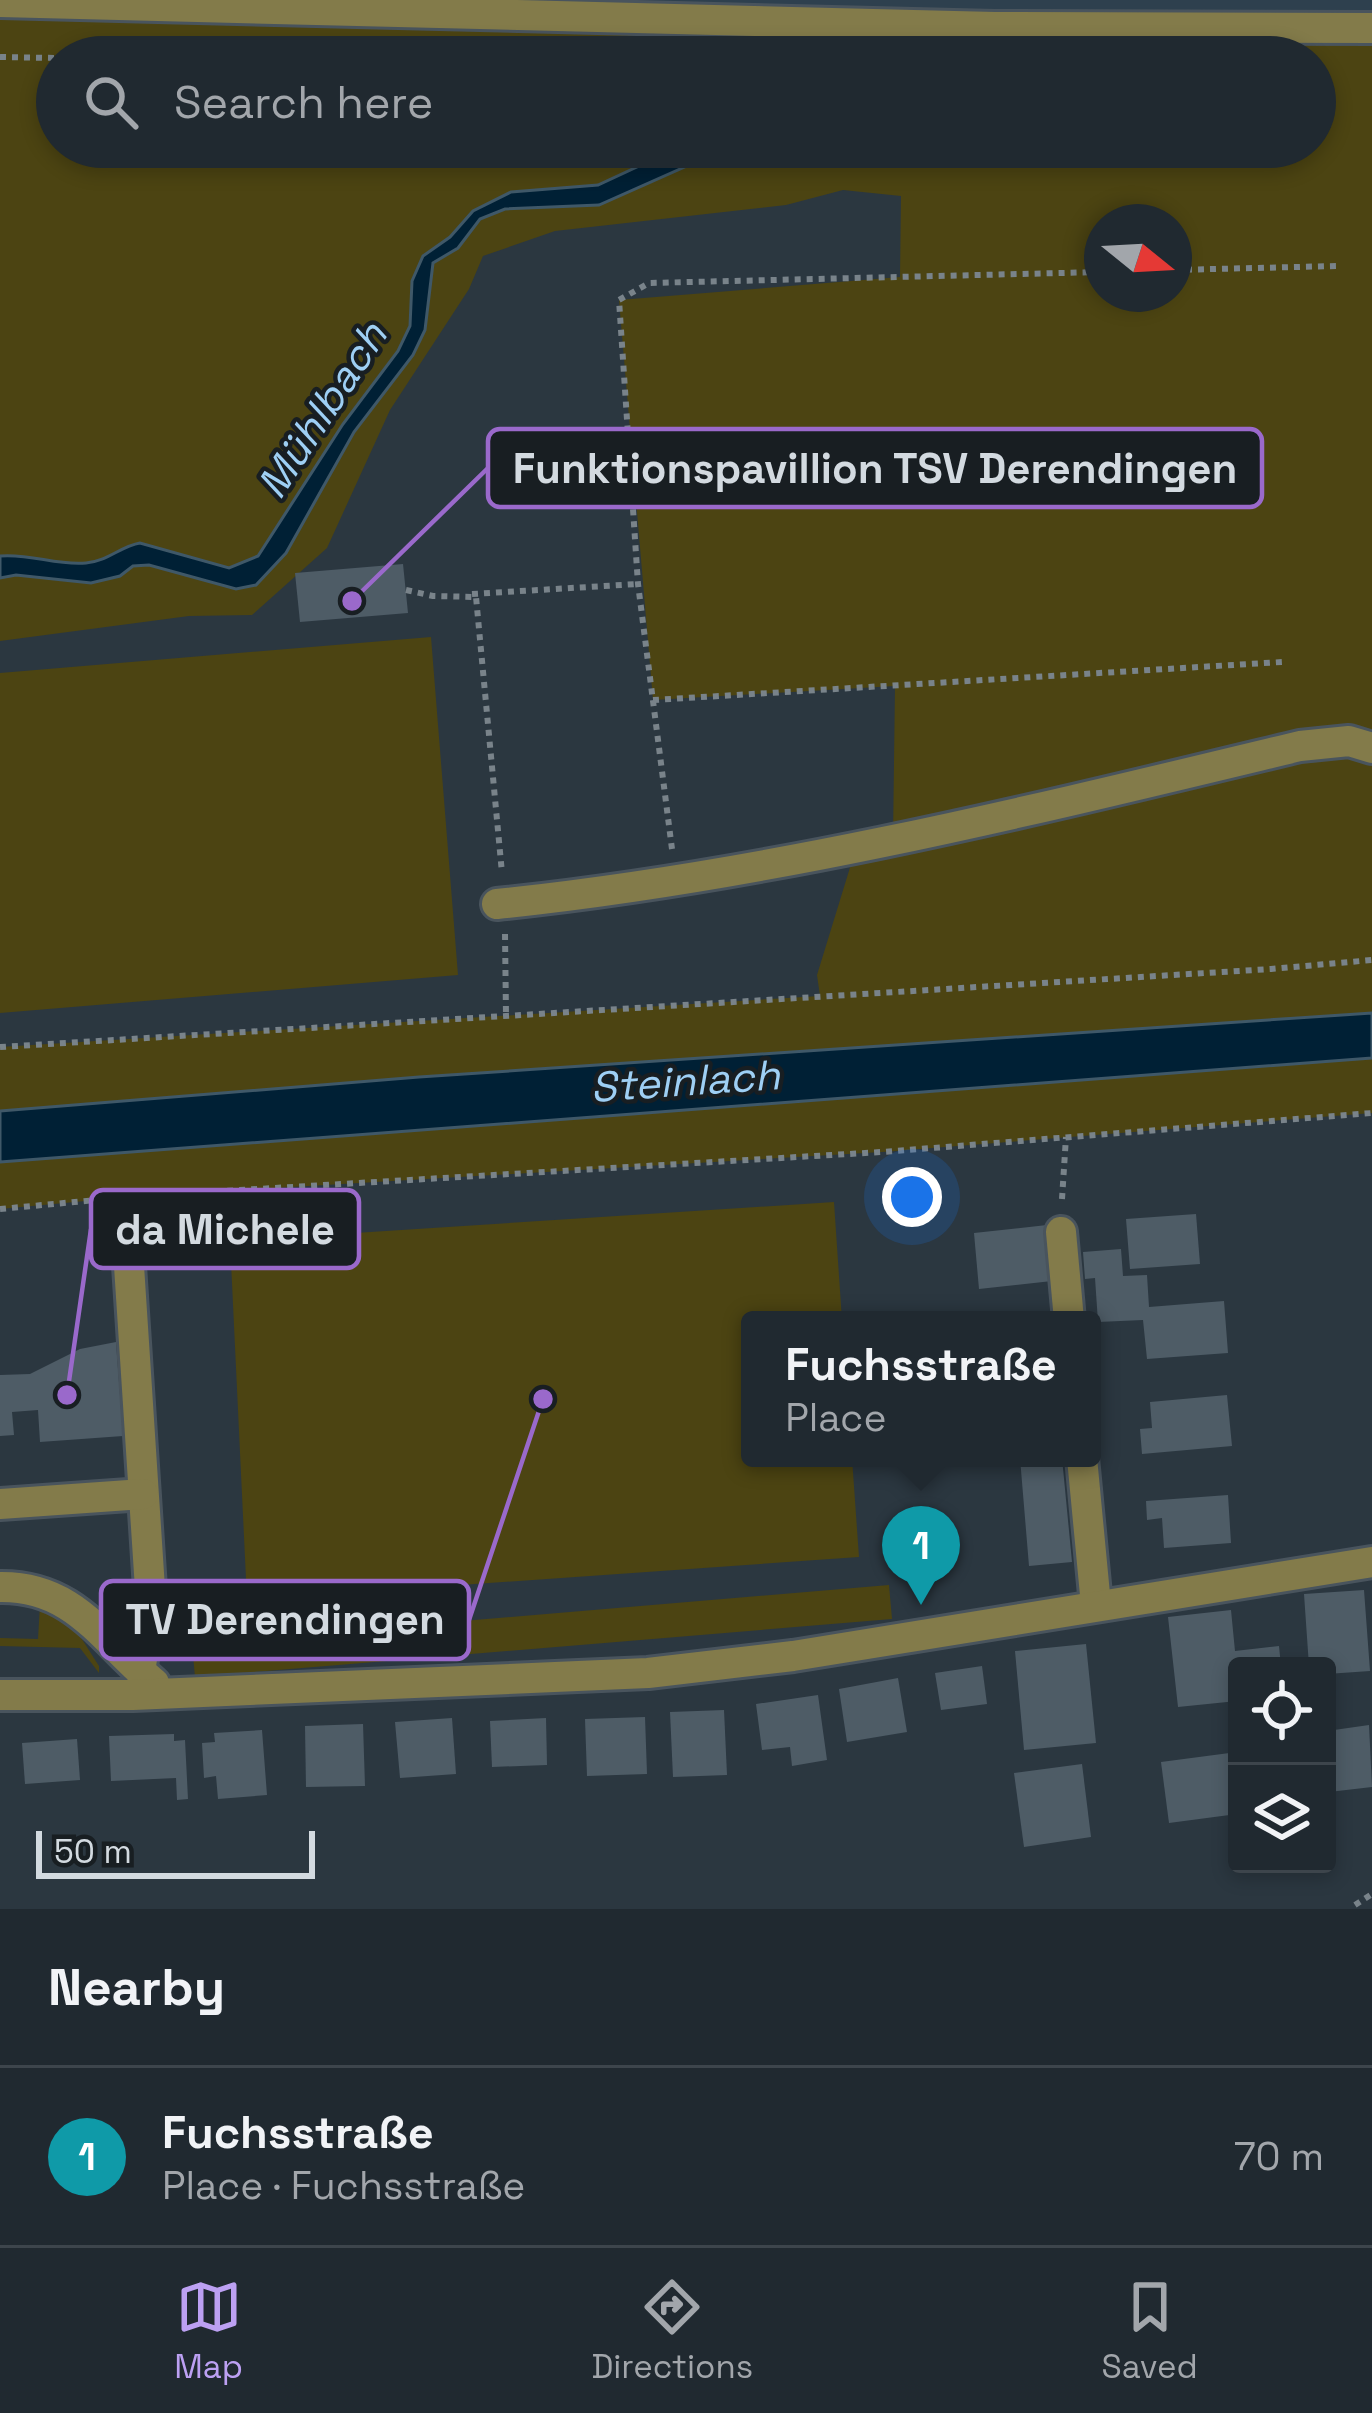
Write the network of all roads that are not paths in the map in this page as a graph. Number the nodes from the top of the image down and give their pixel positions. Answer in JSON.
{"nodes":[{"id":1,"x":0,"y":2,"type":"edge"},
{"id":2,"x":1372,"y":28,"type":"edge"},
{"id":3,"x":1372,"y":748,"type":"edge"},
{"id":4,"x":501,"y":904,"type":"road end"},
{"id":5,"x":1061,"y":1232,"type":"road end"},
{"id":6,"x":127,"y":1235,"type":"dead end"},
{"id":7,"x":1068,"y":1311,"type":"edge"},
{"id":8,"x":1083,"y":1467,"type":"edge"},
{"id":9,"x":143,"y":1494,"type":"junction"},
{"id":10,"x":0,"y":1504,"type":"edge"},
{"id":11,"x":1372,"y":1562,"type":"edge"},
{"id":12,"x":0,"y":1587,"type":"edge"},
{"id":13,"x":1096,"y":1605,"type":"junction"},
{"id":14,"x":140,"y":1671,"type":"junction"},
{"id":15,"x":168,"y":1694,"type":"junction"},
{"id":16,"x":0,"y":1695,"type":"edge"}],
"edges":[{"from":1,"to":2,"type":"street"},
{"from":3,"to":4,"type":"street"},
{"from":5,"to":7,"type":"street"},
{"from":6,"to":9,"type":"street"},
{"from":8,"to":13,"type":"street"},
{"from":9,"to":10,"type":"street"},
{"from":9,"to":14,"type":"street"},
{"from":11,"to":13,"type":"street"},
{"from":12,"to":14,"type":"street"},
{"from":13,"to":15,"type":"street"},
{"from":14,"to":15,"type":"street"},
{"from":15,"to":16,"type":"street"}]}
